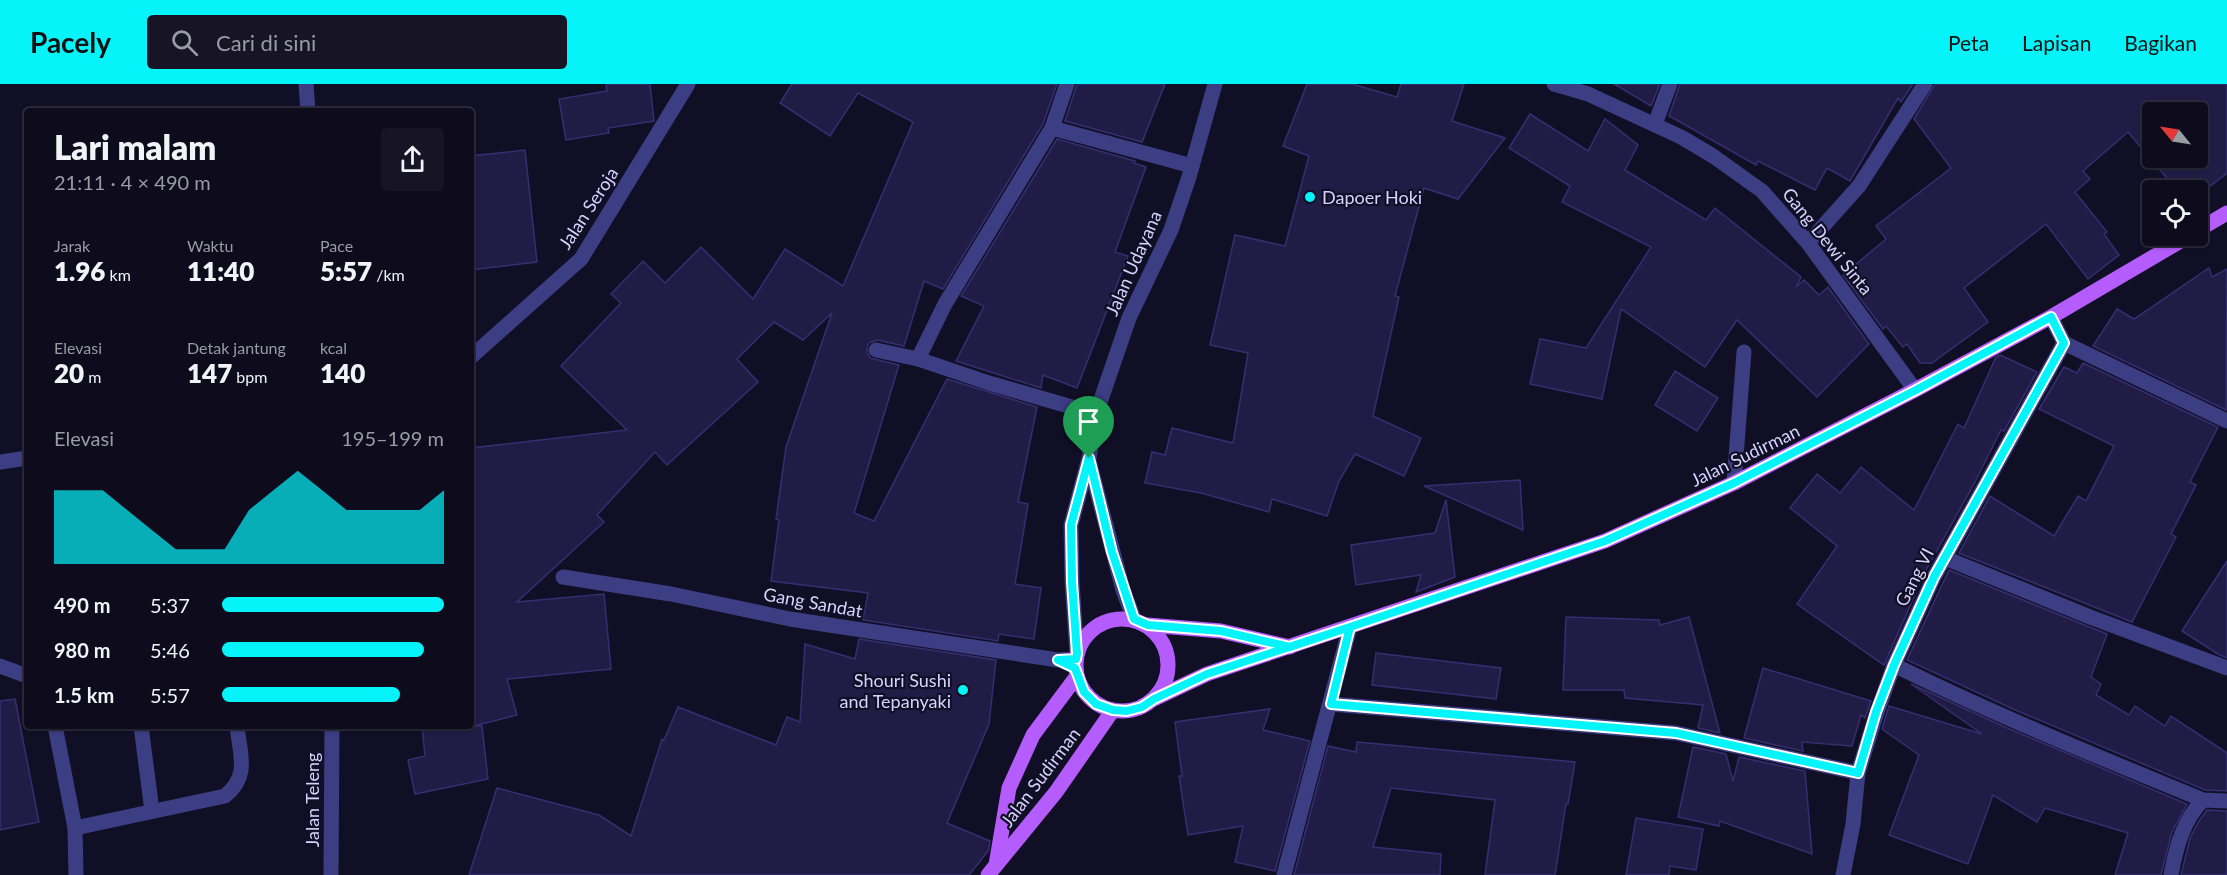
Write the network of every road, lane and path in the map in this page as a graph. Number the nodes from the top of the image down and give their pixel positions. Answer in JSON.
{"nodes":[{"id":1,"x":306,"y":84,"type":"edge"},
{"id":2,"x":688,"y":84,"type":"edge"},
{"id":3,"x":1067,"y":84,"type":"edge"},
{"id":4,"x":1215,"y":84,"type":"edge"},
{"id":5,"x":1554,"y":84,"type":"edge"},
{"id":6,"x":1671,"y":84,"type":"edge"},
{"id":7,"x":1925,"y":84,"type":"edge"},
{"id":8,"x":308,"y":108,"type":"edge"},
{"id":9,"x":1655,"y":124,"type":"junction"},
{"id":10,"x":1052,"y":128,"type":"junction"},
{"id":11,"x":1192,"y":166,"type":"junction"},
{"id":12,"x":2227,"y":213,"type":"edge"},
{"id":13,"x":2208,"y":224,"type":"edge"},
{"id":14,"x":1808,"y":243,"type":"junction"},
{"id":15,"x":2172,"y":246,"type":"edge"},
{"id":16,"x":2051,"y":317,"type":"junction"},
{"id":17,"x":2064,"y":343,"type":"junction"},
{"id":18,"x":876,"y":350,"type":"dead end"},
{"id":19,"x":1744,"y":352,"type":"dead end"},
{"id":20,"x":474,"y":354,"type":"edge"},
{"id":21,"x":918,"y":359,"type":"junction"},
{"id":22,"x":1916,"y":390,"type":"junction"},
{"id":23,"x":1096,"y":414,"type":"junction"},
{"id":24,"x":2227,"y":421,"type":"edge"},
{"id":25,"x":24,"y":458,"type":"edge"},
{"id":26,"x":1089,"y":458,"type":"junction"},
{"id":27,"x":0,"y":462,"type":"edge"},
{"id":28,"x":1734,"y":483,"type":"junction"},
{"id":29,"x":1945,"y":558,"type":"junction"},
{"id":30,"x":563,"y":577,"type":"dead end"},
{"id":31,"x":1141,"y":622,"type":"junction"},
{"id":32,"x":1350,"y":627,"type":"junction"},
{"id":33,"x":1290,"y":647,"type":"junction"},
{"id":34,"x":1076,"y":664,"type":"junction"},
{"id":35,"x":1894,"y":665,"type":"junction"},
{"id":36,"x":0,"y":666,"type":"edge"},
{"id":37,"x":2227,"y":668,"type":"edge"},
{"id":38,"x":24,"y":675,"type":"edge"},
{"id":39,"x":1154,"y":699,"type":"junction"},
{"id":40,"x":1331,"y":704,"type":"junction"},
{"id":41,"x":1113,"y":710,"type":"junction"},
{"id":42,"x":56,"y":729,"type":"edge"},
{"id":43,"x":141,"y":729,"type":"edge"},
{"id":44,"x":237,"y":729,"type":"edge"},
{"id":45,"x":332,"y":729,"type":"edge"},
{"id":46,"x":1858,"y":773,"type":"junction"},
{"id":47,"x":2203,"y":800,"type":"junction"},
{"id":48,"x":2227,"y":801,"type":"edge"},
{"id":49,"x":152,"y":811,"type":"junction"},
{"id":50,"x":75,"y":828,"type":"junction"},
{"id":51,"x":992,"y":870,"type":"edge"},
{"id":52,"x":76,"y":875,"type":"edge"},
{"id":53,"x":331,"y":875,"type":"edge"},
{"id":54,"x":1284,"y":875,"type":"edge"},
{"id":55,"x":1843,"y":875,"type":"edge"},
{"id":56,"x":2171,"y":875,"type":"edge"}],
"edges":[{"from":1,"to":8,"type":"street"},
{"from":2,"to":20,"type":"street","name":"Jalan Seroja"},
{"from":3,"to":10,"type":"street"},
{"from":4,"to":11,"type":"street","name":"Jalan Udayana"},
{"from":5,"to":9,"type":"street","name":"Gang Dewi Sinta"},
{"from":6,"to":9,"type":"street"},
{"from":7,"to":14,"type":"street"},
{"from":9,"to":14,"type":"street","name":"Gang Dewi Sinta"},
{"from":10,"to":11,"type":"street"},
{"from":10,"to":21,"type":"street"},
{"from":11,"to":23,"type":"street","name":"Jalan Udayana"},
{"from":12,"to":13,"type":"main road"},
{"from":14,"to":22,"type":"street","name":"Gang Dewi Sinta"},
{"from":15,"to":16,"type":"main road","name":"Jalan Sudirman"},
{"from":16,"to":17,"type":"street"},
{"from":16,"to":22,"type":"main road","name":"Jalan Sudirman"},
{"from":17,"to":24,"type":"street"},
{"from":17,"to":29,"type":"street","name":"Gang VI"},
{"from":18,"to":21,"type":"street"},
{"from":19,"to":28,"type":"street"},
{"from":21,"to":23,"type":"street"},
{"from":22,"to":28,"type":"main road","name":"Jalan Sudirman"},
{"from":23,"to":26,"type":"street","name":"Jalan Udayana"},
{"from":25,"to":27,"type":"street"},
{"from":26,"to":31,"type":"street","name":"Jalan Udayana"},
{"from":26,"to":34,"type":"street","name":"Jalan Udayana"},
{"from":28,"to":32,"type":"main road","name":"Jalan Sudirman"},
{"from":29,"to":35,"type":"street","name":"Gang VI"},
{"from":29,"to":37,"type":"street"},
{"from":30,"to":34,"type":"street","name":"Gang Sandat"},
{"from":31,"to":33,"type":"main road"},
{"from":31,"to":34,"type":"main road"},
{"from":31,"to":39,"type":"main road"},
{"from":32,"to":33,"type":"main road","name":"Jalan Sudirman"},
{"from":32,"to":40,"type":"street"},
{"from":33,"to":39,"type":"main road","name":"Jalan Sudirman"},
{"from":34,"to":41,"type":"main road"},
{"from":34,"to":51,"type":"main road","name":"Jalan Sudirman"},
{"from":35,"to":46,"type":"street","name":"Gang VI"},
{"from":35,"to":47,"type":"street"},
{"from":36,"to":38,"type":"street"},
{"from":39,"to":41,"type":"main road"},
{"from":40,"to":46,"type":"street"},
{"from":40,"to":54,"type":"street"},
{"from":41,"to":51,"type":"main road","name":"Jalan Sudirman"},
{"from":42,"to":50,"type":"street"},
{"from":43,"to":49,"type":"street"},
{"from":44,"to":49,"type":"street"},
{"from":45,"to":53,"type":"street","name":"Jalan Teleng"},
{"from":46,"to":55,"type":"street","name":"Gang VI"},
{"from":47,"to":48,"type":"street"},
{"from":47,"to":56,"type":"street"},
{"from":49,"to":50,"type":"street"},
{"from":50,"to":52,"type":"street"}]}
